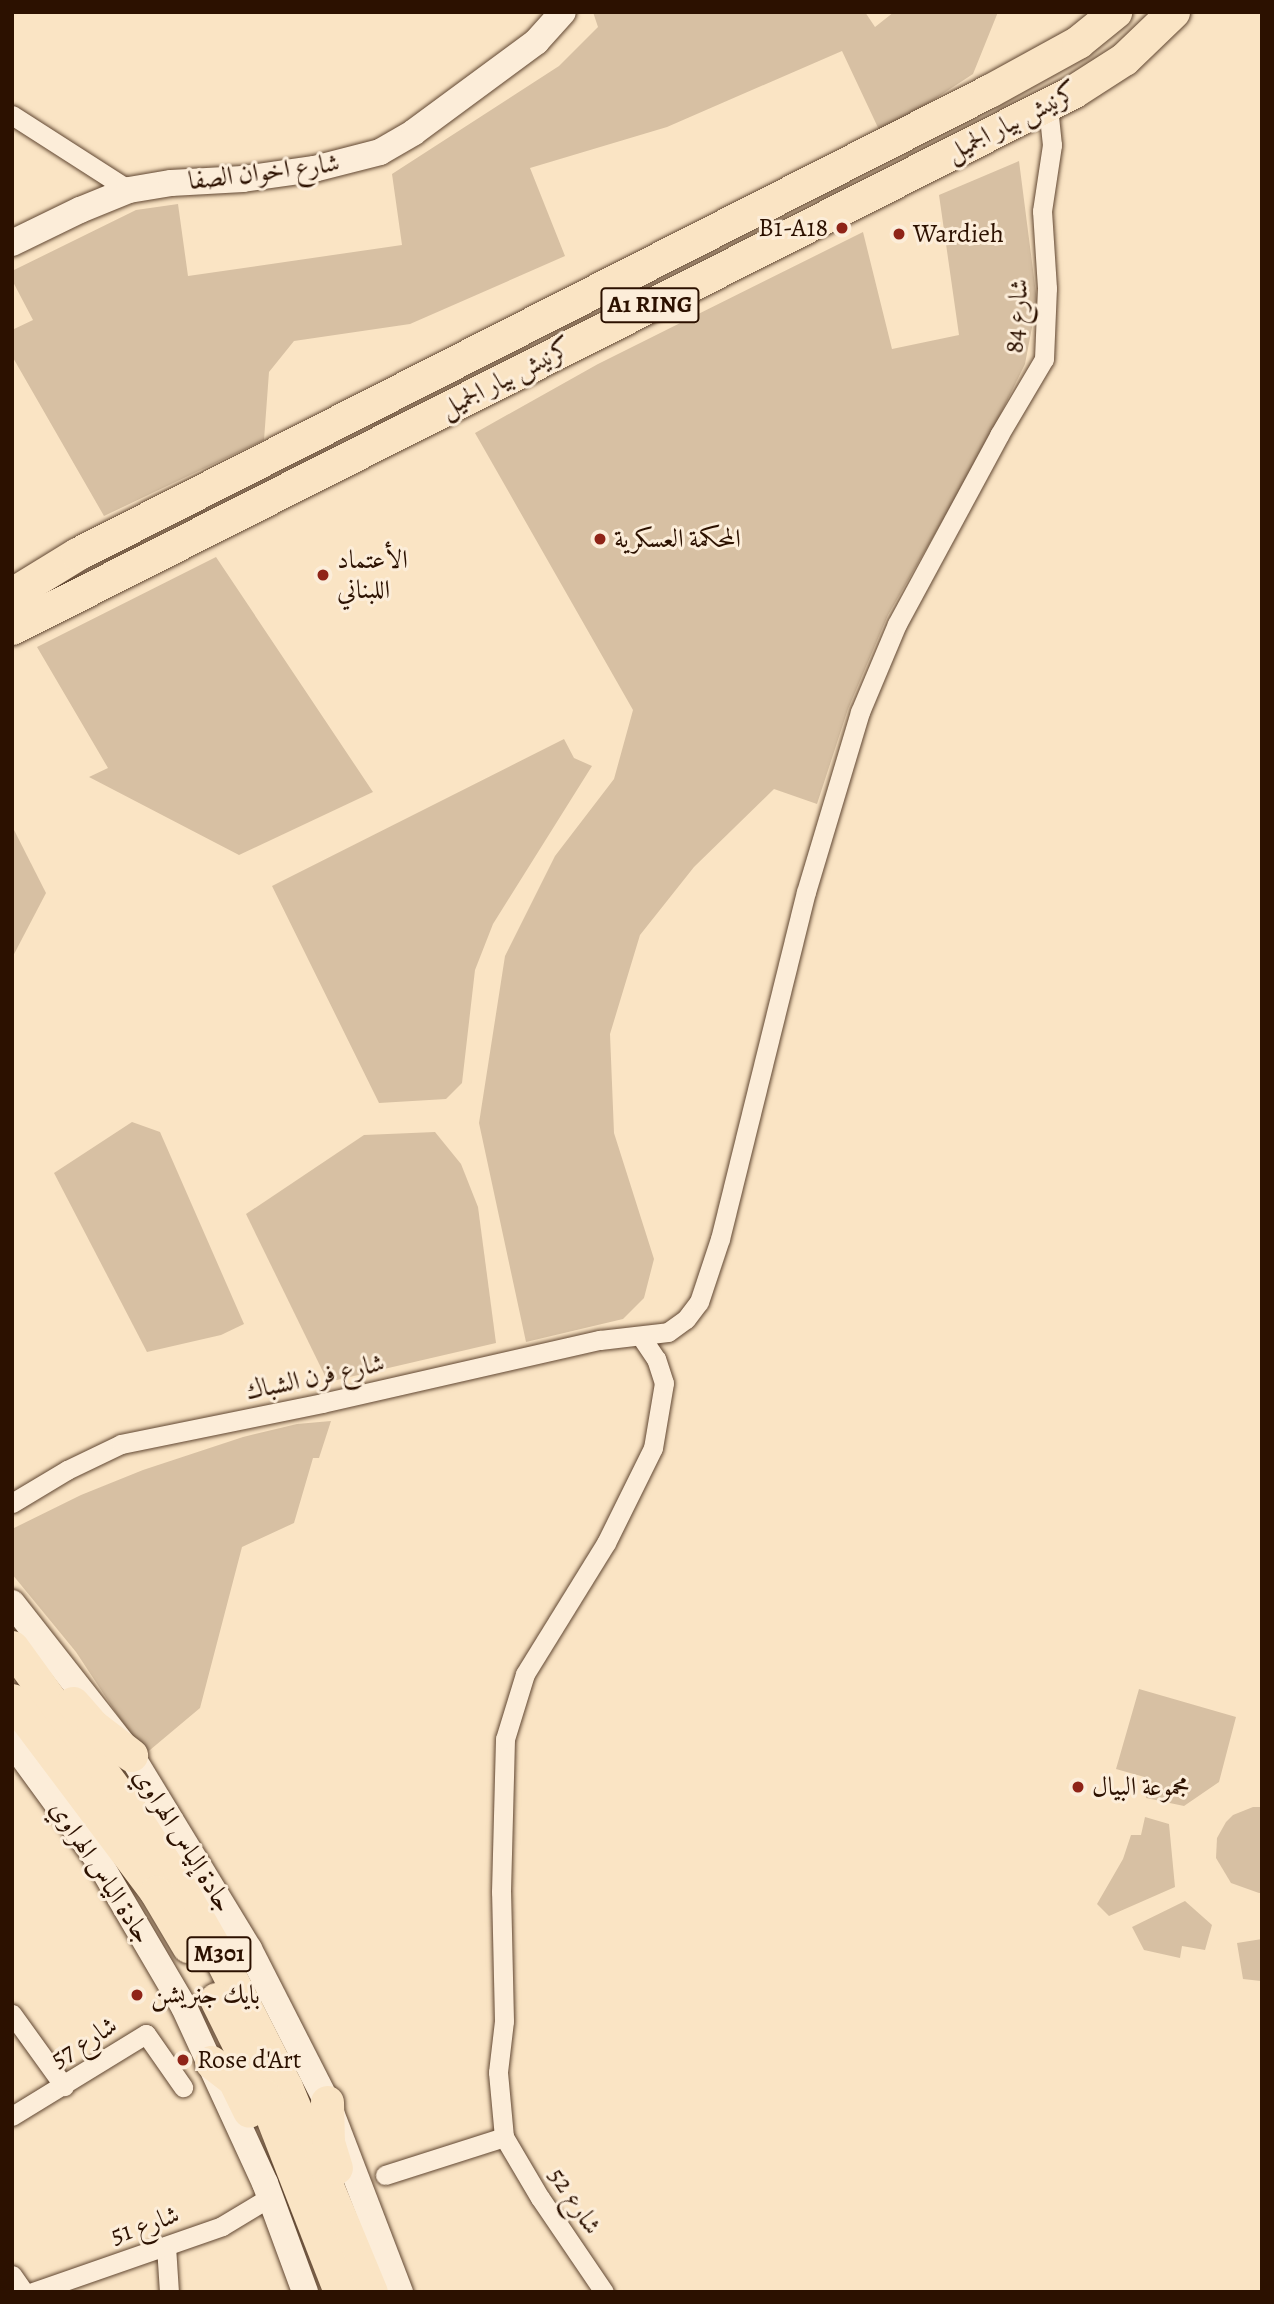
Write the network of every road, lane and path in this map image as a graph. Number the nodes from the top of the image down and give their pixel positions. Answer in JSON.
{"nodes":[{"id":1,"x":563,"y":12,"type":"edge"},
{"id":2,"x":1115,"y":12,"type":"edge"},
{"id":3,"x":1173,"y":12,"type":"edge"},
{"id":4,"x":1043,"y":107,"type":"junction"},
{"id":5,"x":12,"y":115,"type":"edge"},
{"id":6,"x":129,"y":190,"type":"junction"},
{"id":7,"x":12,"y":243,"type":"edge"},
{"id":8,"x":77,"y":554,"type":"junction"},
{"id":9,"x":12,"y":575,"type":"edge"},
{"id":10,"x":113,"y":576,"type":"junction"},
{"id":11,"x":12,"y":594,"type":"edge"},
{"id":12,"x":12,"y":628,"type":"edge"},
{"id":13,"x":12,"y":644,"type":"edge"},
{"id":14,"x":642,"y":1338,"type":"junction"},
{"id":15,"x":12,"y":1503,"type":"edge"},
{"id":16,"x":12,"y":1602,"type":"edge"},
{"id":17,"x":12,"y":1647,"type":"edge"},
{"id":18,"x":12,"y":1700,"type":"edge"},
{"id":19,"x":12,"y":1716,"type":"edge"},
{"id":20,"x":12,"y":1742,"type":"edge"},
{"id":21,"x":131,"y":1755,"type":"junction"},
{"id":22,"x":61,"y":1806,"type":"junction"},
{"id":23,"x":12,"y":2014,"type":"edge"},
{"id":24,"x":211,"y":2062,"type":"junction"},
{"id":25,"x":64,"y":2086,"type":"junction"},
{"id":26,"x":183,"y":2087,"type":"dead end"},
{"id":27,"x":327,"y":2102,"type":"joint"},
{"id":28,"x":12,"y":2116,"type":"edge"},
{"id":29,"x":504,"y":2137,"type":"junction"},
{"id":30,"x":385,"y":2175,"type":"dead end"},
{"id":31,"x":267,"y":2206,"type":"junction"},
{"id":32,"x":166,"y":2246,"type":"junction"},
{"id":33,"x":327,"y":2260,"type":"junction"},
{"id":34,"x":12,"y":2275,"type":"edge"},
{"id":35,"x":370,"y":2291,"type":"edge"},
{"id":36,"x":24,"y":2292,"type":"edge"},
{"id":37,"x":33,"y":2292,"type":"edge"},
{"id":38,"x":169,"y":2292,"type":"edge"},
{"id":39,"x":305,"y":2292,"type":"edge"},
{"id":40,"x":604,"y":2292,"type":"edge"}],
"edges":[{"from":1,"to":6,"type":"street","name":"شارع اخوان الصفا"},
{"from":2,"to":8,"type":"highway","name":"كرنيش بيار الجميل","number":"A1 RING"},
{"from":3,"to":4,"type":"highway","name":"كرنيش بيار الجميل","number":"A1 RING"},
{"from":4,"to":10,"type":"highway","name":"كرنيش بيار الجميل","number":"A1 RING"},
{"from":4,"to":14,"type":"street","name":"شارع 84"},
{"from":5,"to":6,"type":"street"},
{"from":6,"to":7,"type":"street","name":"شارع اخوان الصفا"},
{"from":8,"to":9,"type":"highway"},
{"from":8,"to":11,"type":"highway","name":"كرنيش بيار الجميل","number":"A1 RING"},
{"from":10,"to":12,"type":"highway","name":"كرنيش بيار الجميل","number":"A1 RING"},
{"from":10,"to":13,"type":"highway"},
{"from":14,"to":15,"type":"street","name":"شارع فرن الشباك"},
{"from":14,"to":29,"type":"street"},
{"from":16,"to":21,"type":"street","name":"جادة إلياس الهراوي"},
{"from":17,"to":21,"type":"highway"},
{"from":17,"to":35,"type":"highway","name":"جادة إلياس الهراوي","number":"M301"},
{"from":18,"to":33,"type":"highway","name":"جادة إلياس الهراوي","number":"M301"},
{"from":19,"to":22,"type":"highway"},
{"from":20,"to":22,"type":"street","name":"جادة الياس الهراوي"},
{"from":21,"to":27,"type":"street","name":"جادة إلياس الهراوي"},
{"from":22,"to":24,"type":"street","name":"جادة الياس الهراوي"},
{"from":23,"to":25,"type":"street"},
{"from":24,"to":31,"type":"street"},
{"from":24,"to":33,"type":"highway"},
{"from":25,"to":26,"type":"street","name":"شارع 57"},
{"from":25,"to":28,"type":"street","name":"شارع 57"},
{"from":27,"to":35,"type":"highway"},
{"from":29,"to":30,"type":"street"},
{"from":29,"to":40,"type":"street","name":"شارع 52"},
{"from":31,"to":32,"type":"street","name":"شارع 51"},
{"from":31,"to":39,"type":"street"},
{"from":32,"to":37,"type":"street","name":"شارع 51"},
{"from":32,"to":38,"type":"street"},
{"from":33,"to":35,"type":"highway","name":"جادة إلياس الهراوي","number":"M301"},
{"from":34,"to":36,"type":"street"}]}
